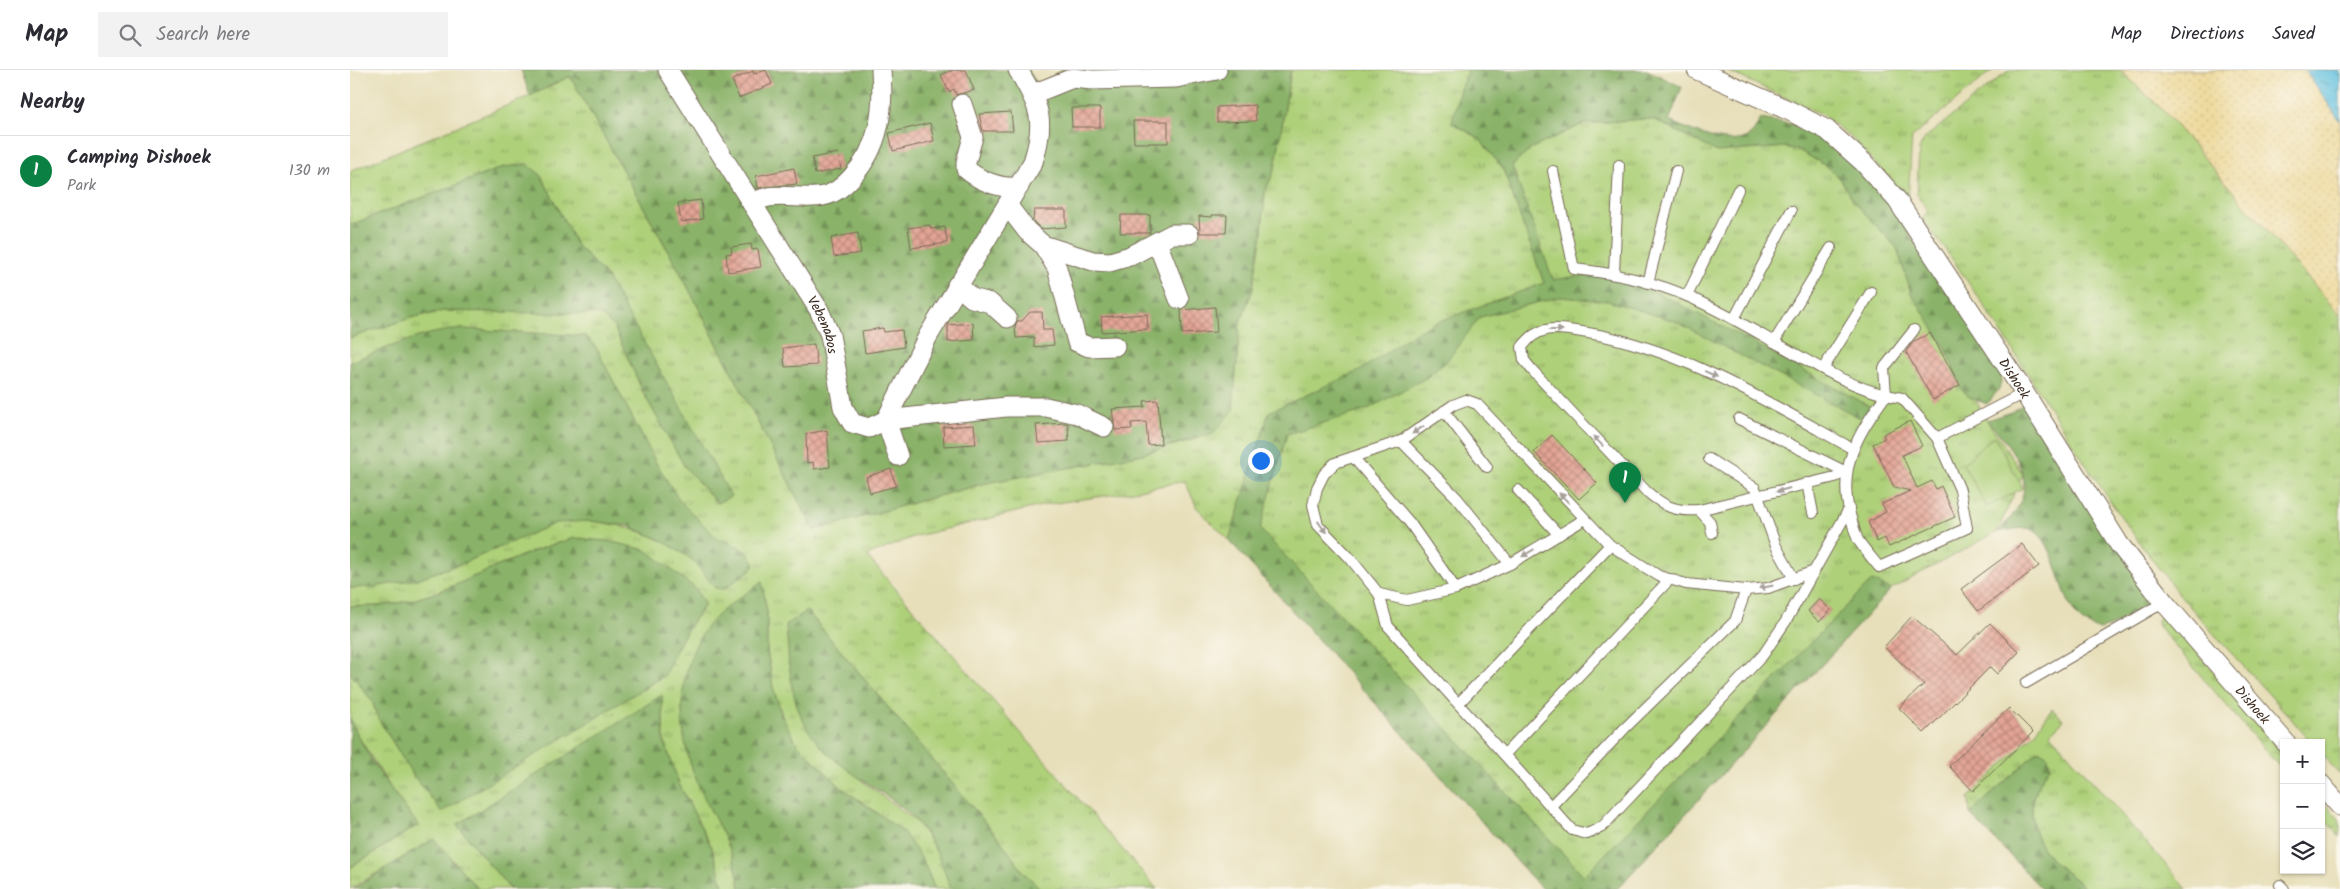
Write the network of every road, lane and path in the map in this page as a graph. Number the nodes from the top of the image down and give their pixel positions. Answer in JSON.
{"nodes":[{"id":1,"x":668,"y":70,"type":"edge"},
{"id":2,"x":881,"y":70,"type":"edge"},
{"id":3,"x":1018,"y":70,"type":"edge"},
{"id":4,"x":1217,"y":70,"type":"edge"},
{"id":5,"x":1697,"y":70,"type":"edge"},
{"id":6,"x":1033,"y":94,"type":"junction"},
{"id":7,"x":962,"y":104,"type":"dead end"},
{"id":8,"x":1619,"y":165,"type":"dead end"},
{"id":9,"x":1553,"y":171,"type":"dead end"},
{"id":10,"x":1676,"y":171,"type":"dead end"},
{"id":11,"x":1019,"y":187,"type":"junction"},
{"id":12,"x":1738,"y":190,"type":"dead end"},
{"id":13,"x":752,"y":204,"type":"junction"},
{"id":14,"x":1008,"y":206,"type":"junction"},
{"id":15,"x":1791,"y":211,"type":"dead end"},
{"id":16,"x":1189,"y":234,"type":"dead end"},
{"id":17,"x":1157,"y":242,"type":"junction"},
{"id":18,"x":1043,"y":246,"type":"junction"},
{"id":19,"x":1831,"y":248,"type":"dead end"},
{"id":20,"x":1614,"y":273,"type":"junction"},
{"id":21,"x":1648,"y":283,"type":"junction"},
{"id":22,"x":957,"y":285,"type":"junction"},
{"id":23,"x":1871,"y":292,"type":"dead end"},
{"id":24,"x":1687,"y":296,"type":"junction"},
{"id":25,"x":1179,"y":299,"type":"dead end"},
{"id":26,"x":1007,"y":318,"type":"dead end"},
{"id":27,"x":1734,"y":320,"type":"junction"},
{"id":28,"x":1914,"y":330,"type":"dead end"},
{"id":29,"x":1774,"y":342,"type":"junction"},
{"id":30,"x":1116,"y":346,"type":"dead end"},
{"id":31,"x":1823,"y":369,"type":"junction"},
{"id":32,"x":2024,"y":393,"type":"junction"},
{"id":33,"x":1886,"y":395,"type":"junction"},
{"id":34,"x":1444,"y":411,"type":"junction"},
{"id":35,"x":1739,"y":419,"type":"dead end"},
{"id":36,"x":886,"y":420,"type":"junction"},
{"id":37,"x":1104,"y":428,"type":"dead end"},
{"id":38,"x":1937,"y":438,"type":"junction"},
{"id":39,"x":1401,"y":441,"type":"junction"},
{"id":40,"x":1852,"y":448,"type":"junction"},
{"id":41,"x":898,"y":456,"type":"dead end"},
{"id":42,"x":1353,"y":457,"type":"junction"},
{"id":43,"x":1709,"y":459,"type":"dead end"},
{"id":44,"x":1487,"y":467,"type":"dead end"},
{"id":45,"x":1846,"y":472,"type":"junction"},
{"id":46,"x":1807,"y":484,"type":"junction"},
{"id":47,"x":1518,"y":490,"type":"dead end"},
{"id":48,"x":1759,"y":496,"type":"junction"},
{"id":49,"x":1849,"y":509,"type":"junction"},
{"id":50,"x":1698,"y":510,"type":"junction"},
{"id":51,"x":1812,"y":513,"type":"dead end"},
{"id":52,"x":1585,"y":519,"type":"junction"},
{"id":53,"x":1712,"y":533,"type":"dead end"},
{"id":54,"x":1559,"y":535,"type":"junction"},
{"id":55,"x":1610,"y":545,"type":"junction"},
{"id":56,"x":1510,"y":564,"type":"junction"},
{"id":57,"x":1812,"y":572,"type":"junction"},
{"id":58,"x":1670,"y":579,"type":"junction"},
{"id":59,"x":1794,"y":579,"type":"junction"},
{"id":60,"x":1456,"y":589,"type":"junction"},
{"id":61,"x":1746,"y":590,"type":"junction"},
{"id":62,"x":1379,"y":594,"type":"junction"},
{"id":63,"x":2164,"y":602,"type":"junction"},
{"id":64,"x":2026,"y":682,"type":"dead end"},
{"id":65,"x":1459,"y":703,"type":"junction"},
{"id":66,"x":2283,"y":739,"type":"edge"},
{"id":67,"x":1504,"y":754,"type":"junction"},
{"id":68,"x":2325,"y":789,"type":"edge"},
{"id":69,"x":1551,"y":806,"type":"junction"},
{"id":70,"x":2340,"y":806,"type":"edge"}],
"edges":[{"from":1,"to":13,"type":"street","name":"Vebenabos"},
{"from":2,"to":13,"type":"street"},
{"from":3,"to":6,"type":"street"},
{"from":4,"to":6,"type":"street"},
{"from":5,"to":32,"type":"street","name":"Dishoek"},
{"from":6,"to":11,"type":"street"},
{"from":7,"to":11,"type":"street"},
{"from":8,"to":20,"type":"lane"},
{"from":9,"to":20,"type":"lane"},
{"from":10,"to":21,"type":"lane"},
{"from":11,"to":14,"type":"street"},
{"from":12,"to":24,"type":"lane"},
{"from":13,"to":36,"type":"street","name":"Vebenabos"},
{"from":14,"to":18,"type":"street"},
{"from":14,"to":22,"type":"street"},
{"from":15,"to":27,"type":"lane"},
{"from":16,"to":17,"type":"street"},
{"from":17,"to":18,"type":"street"},
{"from":17,"to":25,"type":"street"},
{"from":18,"to":30,"type":"street"},
{"from":19,"to":29,"type":"lane"},
{"from":20,"to":21,"type":"lane"},
{"from":21,"to":24,"type":"lane"},
{"from":22,"to":26,"type":"street"},
{"from":22,"to":36,"type":"street"},
{"from":23,"to":31,"type":"lane"},
{"from":24,"to":27,"type":"lane"},
{"from":27,"to":29,"type":"lane"},
{"from":28,"to":33,"type":"lane"},
{"from":29,"to":31,"type":"lane"},
{"from":31,"to":33,"type":"lane"},
{"from":32,"to":38,"type":"lane"},
{"from":32,"to":63,"type":"street","name":"Dishoek"},
{"from":33,"to":38,"type":"lane"},
{"from":33,"to":40,"type":"lane"},
{"from":34,"to":39,"type":"lane","one_way":true},
{"from":34,"to":44,"type":"lane"},
{"from":52,"to":34,"type":"lane","one_way":true},
{"from":35,"to":45,"type":"lane"},
{"from":36,"to":37,"type":"street","name":"Vebenabos"},
{"from":36,"to":41,"type":"street"},
{"from":38,"to":49,"type":"lane"},
{"from":39,"to":42,"type":"lane"},
{"from":39,"to":56,"type":"lane"},
{"from":40,"to":45,"type":"lane"},
{"from":50,"to":40,"type":"lane","one_way":true},
{"from":42,"to":60,"type":"lane"},
{"from":42,"to":62,"type":"lane","one_way":true},
{"from":43,"to":48,"type":"lane"},
{"from":45,"to":46,"type":"lane"},
{"from":45,"to":49,"type":"lane"},
{"from":46,"to":48,"type":"lane","one_way":true},
{"from":46,"to":51,"type":"lane"},
{"from":47,"to":54,"type":"lane"},
{"from":48,"to":50,"type":"lane"},
{"from":48,"to":59,"type":"lane"},
{"from":49,"to":57,"type":"lane"},
{"from":50,"to":53,"type":"lane"},
{"from":52,"to":54,"type":"lane"},
{"from":52,"to":55,"type":"lane"},
{"from":54,"to":56,"type":"lane","one_way":true},
{"from":55,"to":58,"type":"lane"},
{"from":55,"to":65,"type":"lane"},
{"from":56,"to":60,"type":"lane"},
{"from":57,"to":59,"type":"lane"},
{"from":57,"to":69,"type":"lane"},
{"from":58,"to":61,"type":"lane"},
{"from":58,"to":67,"type":"lane"},
{"from":59,"to":61,"type":"lane","one_way":true},
{"from":60,"to":62,"type":"lane"},
{"from":61,"to":69,"type":"lane"},
{"from":62,"to":65,"type":"lane"},
{"from":63,"to":64,"type":"lane"},
{"from":63,"to":66,"type":"street","name":"Dishoek"},
{"from":65,"to":67,"type":"lane"},
{"from":67,"to":69,"type":"lane"},
{"from":68,"to":70,"type":"street"}]}
